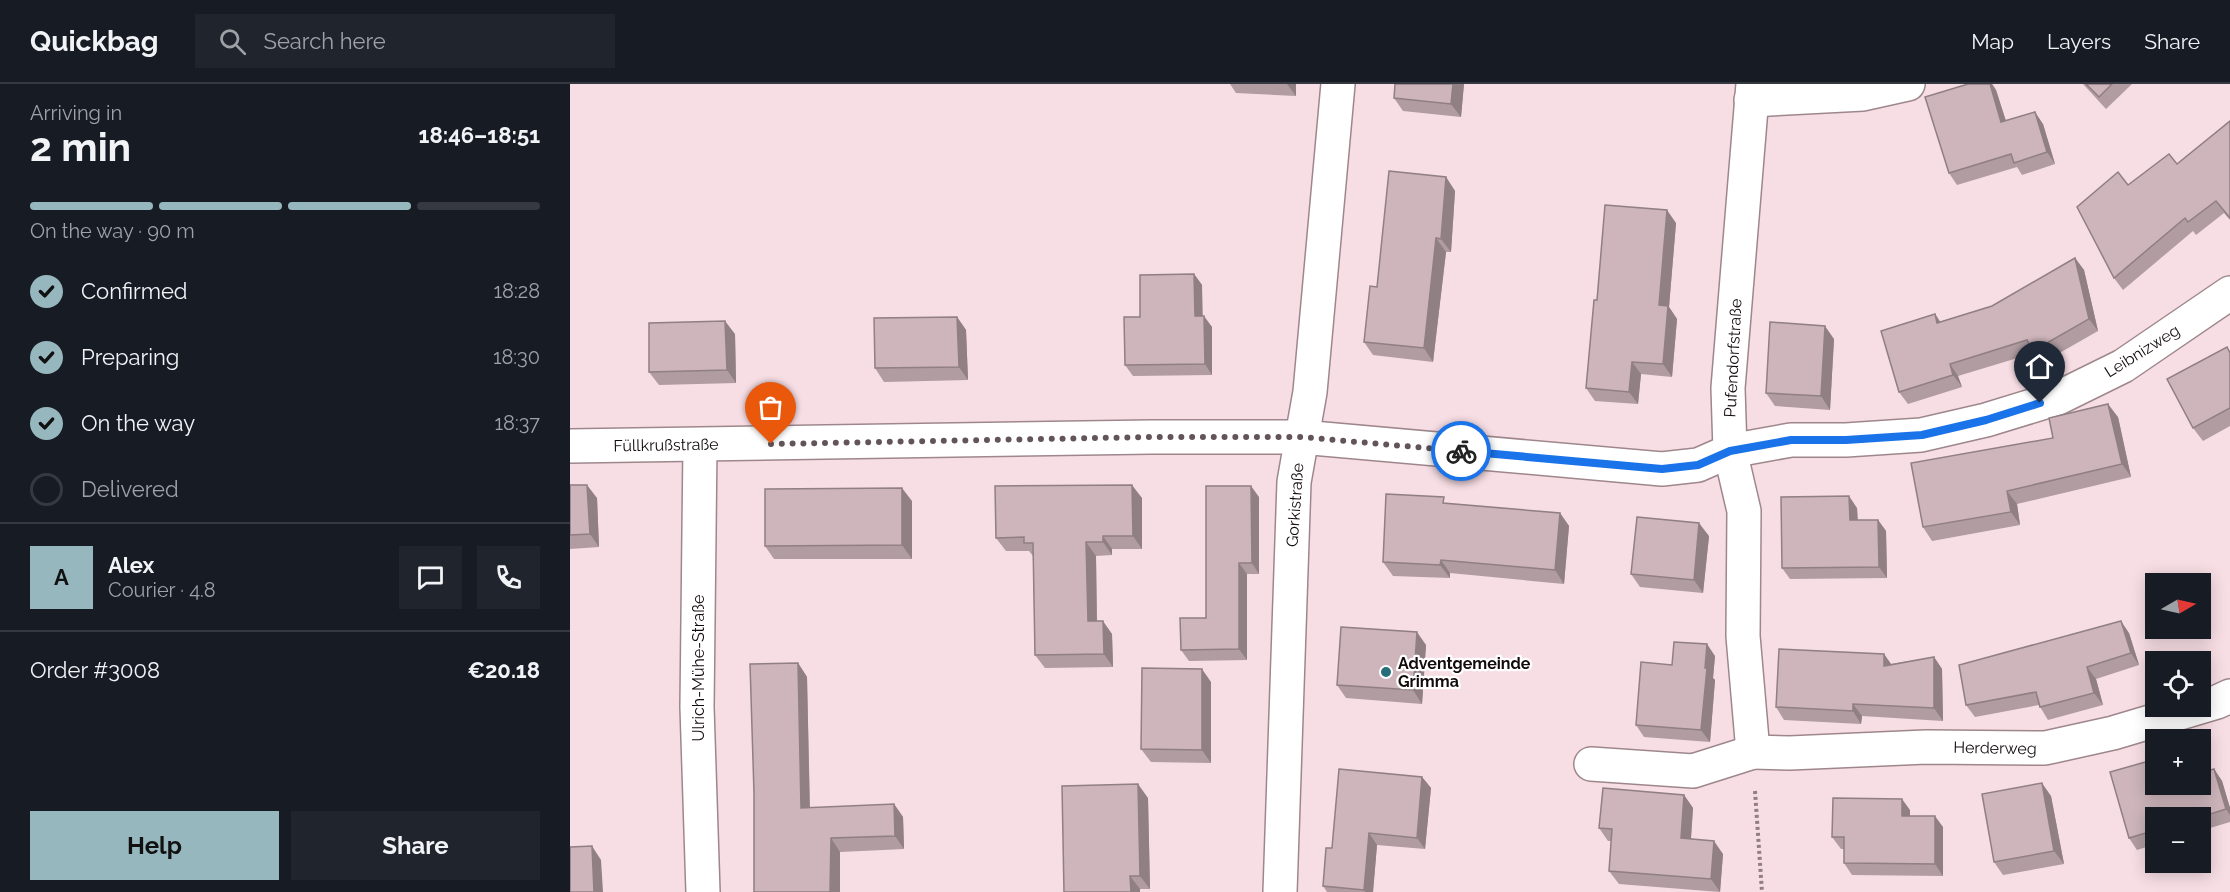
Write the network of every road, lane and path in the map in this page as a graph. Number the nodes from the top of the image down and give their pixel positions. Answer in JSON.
{"nodes":[{"id":1,"x":1338,"y":84,"type":"edge"},
{"id":2,"x":1908,"y":84,"type":"edge"},
{"id":3,"x":1752,"y":92,"type":"edge"},
{"id":4,"x":2230,"y":293,"type":"edge"},
{"id":5,"x":1301,"y":437,"type":"junction"},
{"id":6,"x":700,"y":445,"type":"junction"},
{"id":7,"x":570,"y":446,"type":"edge"},
{"id":8,"x":1730,"y":451,"type":"junction"},
{"id":9,"x":2230,"y":696,"type":"edge"},
{"id":10,"x":1753,"y":752,"type":"junction"},
{"id":11,"x":1591,"y":764,"type":"dead end"},
{"id":12,"x":703,"y":892,"type":"edge"},
{"id":13,"x":1280,"y":892,"type":"edge"},
{"id":14,"x":1762,"y":892,"type":"edge"}],
"edges":[{"from":1,"to":5,"type":"street","name":"Gorkistraße"},
{"from":2,"to":3,"type":"street"},
{"from":3,"to":8,"type":"street","name":"Pufendorfstraße"},
{"from":4,"to":8,"type":"street","name":"Leibnizweg"},
{"from":5,"to":6,"type":"street","name":"Füllkrußstraße"},
{"from":5,"to":8,"type":"street"},
{"from":5,"to":13,"type":"street","name":"Gorkistraße"},
{"from":6,"to":7,"type":"street","name":"Füllkrußstraße"},
{"from":6,"to":12,"type":"street","name":"Ulrich-Mühe-Straße"},
{"from":8,"to":10,"type":"street"},
{"from":9,"to":10,"type":"street","name":"Herderweg"},
{"from":10,"to":11,"type":"street","name":"Herderweg"},
{"from":10,"to":14,"type":"path"}]}
